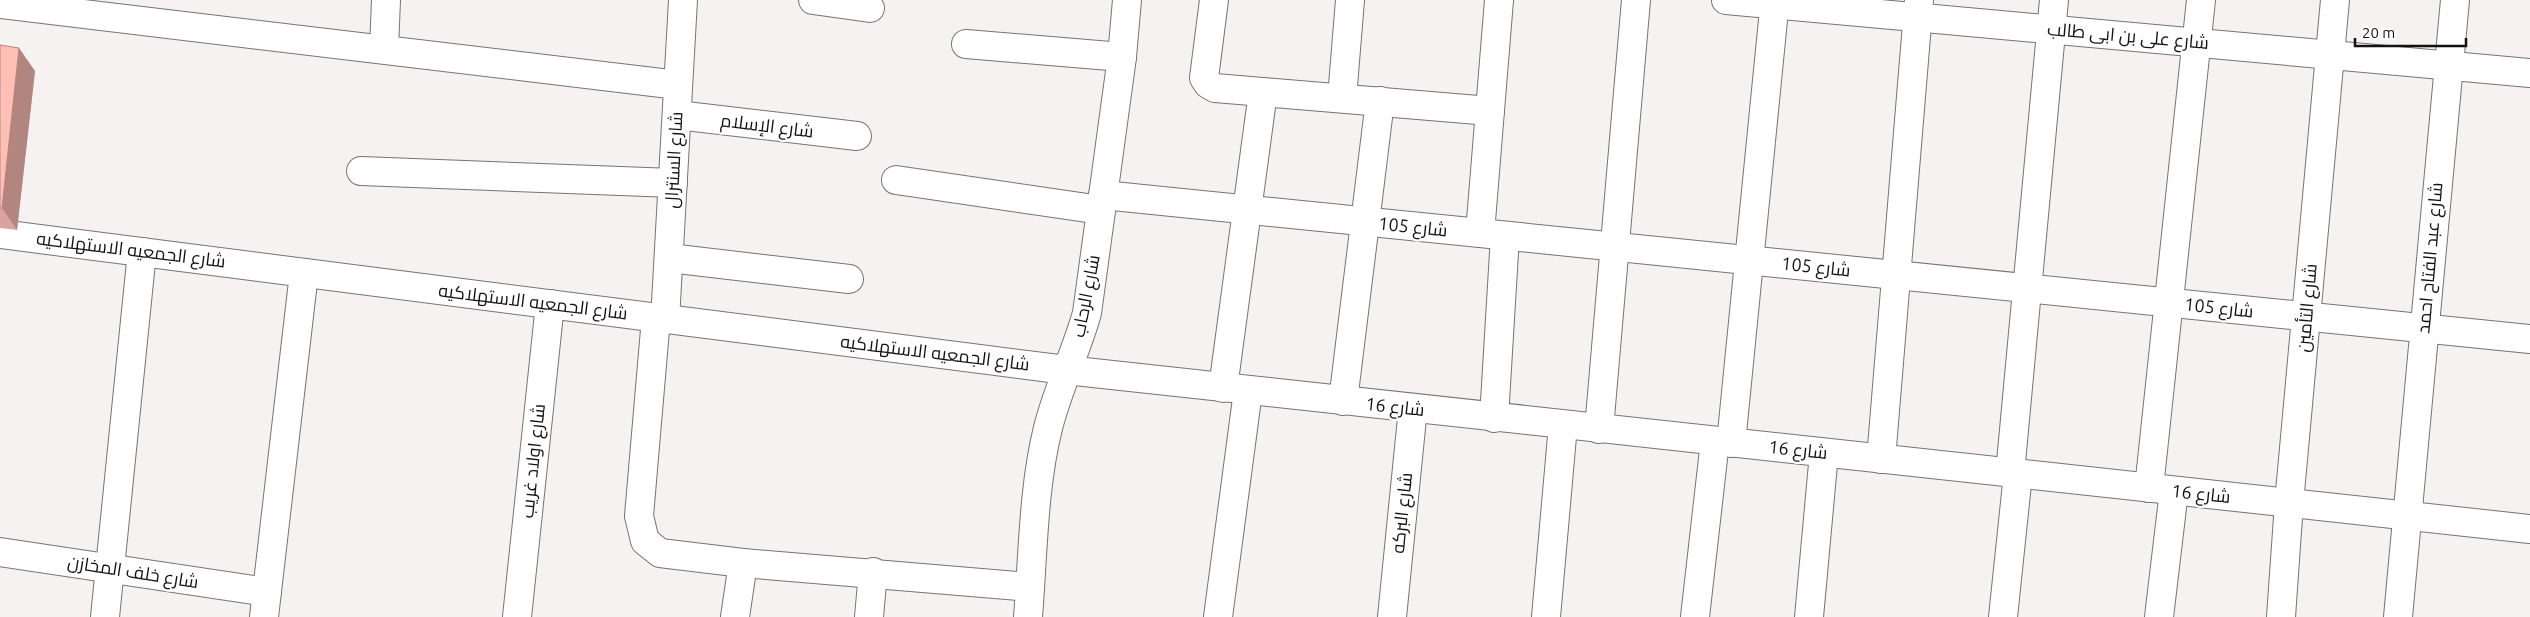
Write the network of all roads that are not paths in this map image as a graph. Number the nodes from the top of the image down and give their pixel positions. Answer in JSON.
{"nodes":[{"id":1,"x":386,"y":0,"type":"edge"},
{"id":2,"x":683,"y":0,"type":"edge"},
{"id":3,"x":813,"y":0,"type":"edge"},
{"id":4,"x":1127,"y":0,"type":"edge"},
{"id":5,"x":1214,"y":0,"type":"edge"},
{"id":6,"x":1350,"y":0,"type":"edge"},
{"id":7,"x":1500,"y":0,"type":"edge"},
{"id":8,"x":1636,"y":0,"type":"edge"},
{"id":9,"x":1726,"y":0,"type":"edge"},
{"id":10,"x":2054,"y":0,"type":"edge"},
{"id":11,"x":2200,"y":0,"type":"edge"},
{"id":12,"x":2335,"y":0,"type":"edge"},
{"id":13,"x":2454,"y":0,"type":"edge"},
{"id":14,"x":1775,"y":2,"type":"edge"},
{"id":15,"x":0,"y":4,"type":"edge"},
{"id":16,"x":105,"y":8,"type":"edge"},
{"id":17,"x":870,"y":8,"type":"dead end"},
{"id":18,"x":1918,"y":9,"type":"edge"},
{"id":19,"x":2051,"y":29,"type":"junction"},
{"id":20,"x":2196,"y":43,"type":"junction"},
{"id":21,"x":966,"y":44,"type":"dead end"},
{"id":22,"x":384,"y":49,"type":"junction"},
{"id":23,"x":2330,"y":55,"type":"junction"},
{"id":24,"x":1122,"y":57,"type":"junction"},
{"id":25,"x":2448,"y":66,"type":"junction"},
{"id":26,"x":2530,"y":73,"type":"edge"},
{"id":27,"x":678,"y":85,"type":"junction"},
{"id":28,"x":1263,"y":92,"type":"junction"},
{"id":29,"x":1342,"y":98,"type":"junction"},
{"id":30,"x":1380,"y":101,"type":"junction"},
{"id":31,"x":1490,"y":111,"type":"junction"},
{"id":32,"x":677,"y":115,"type":"junction"},
{"id":33,"x":856,"y":136,"type":"dead end"},
{"id":34,"x":361,"y":171,"type":"dead end"},
{"id":35,"x":896,"y":180,"type":"dead end"},
{"id":36,"x":673,"y":183,"type":"junction"},
{"id":37,"x":1102,"y":203,"type":"junction"},
{"id":38,"x":1248,"y":210,"type":"junction"},
{"id":39,"x":1365,"y":222,"type":"junction"},
{"id":40,"x":0,"y":234,"type":"edge"},
{"id":41,"x":1492,"y":235,"type":"junction"},
{"id":42,"x":1614,"y":247,"type":"junction"},
{"id":43,"x":142,"y":252,"type":"junction"},
{"id":44,"x":669,"y":258,"type":"junction"},
{"id":45,"x":1749,"y":260,"type":"junction"},
{"id":46,"x":304,"y":273,"type":"junction"},
{"id":47,"x":1896,"y":276,"type":"junction"},
{"id":48,"x":849,"y":279,"type":"dead end"},
{"id":49,"x":2027,"y":288,"type":"junction"},
{"id":50,"x":2168,"y":303,"type":"junction"},
{"id":51,"x":550,"y":304,"type":"junction"},
{"id":52,"x":2306,"y":317,"type":"junction"},
{"id":53,"x":660,"y":319,"type":"junction"},
{"id":54,"x":2424,"y":329,"type":"junction"},
{"id":55,"x":2530,"y":340,"type":"edge"},
{"id":56,"x":1066,"y":370,"type":"junction"},
{"id":57,"x":1236,"y":390,"type":"junction"},
{"id":58,"x":1343,"y":401,"type":"junction"},
{"id":59,"x":1413,"y":408,"type":"junction"},
{"id":60,"x":1494,"y":418,"type":"junction"},
{"id":61,"x":1564,"y":425,"type":"junction"},
{"id":62,"x":1599,"y":428,"type":"junction"},
{"id":63,"x":1723,"y":442,"type":"junction"},
{"id":64,"x":1824,"y":453,"type":"junction"},
{"id":65,"x":1881,"y":459,"type":"junction"},
{"id":66,"x":2014,"y":473,"type":"junction"},
{"id":67,"x":2162,"y":489,"type":"junction"},
{"id":68,"x":2289,"y":503,"type":"junction"},
{"id":69,"x":2406,"y":516,"type":"junction"},
{"id":70,"x":2530,"y":529,"type":"edge"},
{"id":71,"x":0,"y":552,"type":"edge"},
{"id":72,"x":743,"y":563,"type":"junction"},
{"id":73,"x":110,"y":568,"type":"junction"},
{"id":74,"x":872,"y":572,"type":"junction"},
{"id":75,"x":1030,"y":587,"type":"junction"},
{"id":76,"x":265,"y":605,"type":"edge"},
{"id":77,"x":105,"y":617,"type":"edge"},
{"id":78,"x":516,"y":617,"type":"edge"},
{"id":79,"x":735,"y":617,"type":"edge"},
{"id":80,"x":868,"y":617,"type":"edge"},
{"id":81,"x":1028,"y":617,"type":"edge"},
{"id":82,"x":1218,"y":617,"type":"edge"},
{"id":83,"x":1392,"y":617,"type":"edge"},
{"id":84,"x":1546,"y":617,"type":"edge"},
{"id":85,"x":1695,"y":617,"type":"edge"},
{"id":86,"x":1809,"y":617,"type":"edge"},
{"id":87,"x":2003,"y":617,"type":"edge"},
{"id":88,"x":2159,"y":617,"type":"edge"},
{"id":89,"x":2281,"y":617,"type":"edge"},
{"id":90,"x":2398,"y":617,"type":"edge"}],
"edges":[{"from":1,"to":22,"type":"street"},
{"from":2,"to":27,"type":"street","name":"شارع السنترال"},
{"from":3,"to":17,"type":"street"},
{"from":4,"to":24,"type":"street","name":"شارع الرحاب"},
{"from":5,"to":28,"type":"street"},
{"from":6,"to":29,"type":"street"},
{"from":7,"to":31,"type":"street"},
{"from":8,"to":42,"type":"street"},
{"from":9,"to":14,"type":"street","name":"شارع على بن ابى طالب"},
{"from":10,"to":19,"type":"street"},
{"from":11,"to":20,"type":"street"},
{"from":12,"to":23,"type":"street","name":"شارع التأمين"},
{"from":13,"to":25,"type":"street","name":"شارع عبد الفتاح احمد"},
{"from":14,"to":18,"type":"street","name":"شارع على بن ابى طالب"},
{"from":14,"to":45,"type":"street"},
{"from":15,"to":16,"type":"street"},
{"from":16,"to":22,"type":"street"},
{"from":18,"to":19,"type":"street","name":"شارع على بن ابى طالب"},
{"from":18,"to":47,"type":"street"},
{"from":19,"to":20,"type":"street","name":"شارع على بن ابى طالب"},
{"from":19,"to":49,"type":"street"},
{"from":20,"to":23,"type":"street","name":"شارع على بن ابى طالب"},
{"from":20,"to":50,"type":"street"},
{"from":21,"to":24,"type":"street"},
{"from":22,"to":27,"type":"street"},
{"from":23,"to":25,"type":"street","name":"شارع على بن ابى طالب"},
{"from":23,"to":52,"type":"street","name":"شارع التأمين"},
{"from":24,"to":37,"type":"street","name":"شارع الرحاب"},
{"from":25,"to":26,"type":"street","name":"شارع على بن ابى طالب"},
{"from":25,"to":54,"type":"street","name":"شارع عبد الفتاح احمد"},
{"from":27,"to":32,"type":"street","name":"شارع السنترال"},
{"from":28,"to":29,"type":"street"},
{"from":28,"to":38,"type":"street"},
{"from":29,"to":30,"type":"street"},
{"from":30,"to":31,"type":"street"},
{"from":30,"to":39,"type":"street"},
{"from":31,"to":41,"type":"street"},
{"from":32,"to":33,"type":"street","name":"شارع الإسلام"},
{"from":32,"to":36,"type":"street","name":"شارع السنترال"},
{"from":34,"to":36,"type":"street"},
{"from":35,"to":37,"type":"street","name":"شارع 105"},
{"from":36,"to":44,"type":"street","name":"شارع السنترال"},
{"from":37,"to":38,"type":"street","name":"شارع 105"},
{"from":37,"to":56,"type":"street","name":"شارع الرحاب"},
{"from":38,"to":39,"type":"street","name":"شارع 105"},
{"from":38,"to":57,"type":"street"},
{"from":39,"to":41,"type":"street","name":"شارع 105"},
{"from":39,"to":58,"type":"street"},
{"from":40,"to":43,"type":"street","name":"شارع الجمعيه الاستهلاكيه"},
{"from":41,"to":42,"type":"street","name":"شارع 105"},
{"from":41,"to":60,"type":"street"},
{"from":42,"to":45,"type":"street","name":"شارع 105"},
{"from":42,"to":62,"type":"street"},
{"from":43,"to":46,"type":"street","name":"شارع الجمعيه الاستهلاكيه"},
{"from":43,"to":73,"type":"street"},
{"from":44,"to":48,"type":"street"},
{"from":44,"to":53,"type":"street","name":"شارع السنترال"},
{"from":45,"to":47,"type":"street","name":"شارع 105"},
{"from":45,"to":63,"type":"street"},
{"from":46,"to":51,"type":"street","name":"شارع الجمعيه الاستهلاكيه"},
{"from":46,"to":76,"type":"street"},
{"from":47,"to":49,"type":"street","name":"شارع 105"},
{"from":47,"to":65,"type":"street"},
{"from":49,"to":50,"type":"street","name":"شارع 105"},
{"from":49,"to":66,"type":"street"},
{"from":50,"to":52,"type":"street","name":"شارع 105"},
{"from":50,"to":67,"type":"street"},
{"from":51,"to":53,"type":"street","name":"شارع الجمعيه الاستهلاكيه"},
{"from":51,"to":78,"type":"street","name":"شارع اولاد غريب"},
{"from":52,"to":54,"type":"street","name":"شارع 105"},
{"from":52,"to":68,"type":"street","name":"شارع التأمين"},
{"from":53,"to":56,"type":"street","name":"شارع الجمعيه الاستهلاكيه"},
{"from":53,"to":72,"type":"street","name":"شارع السنترال"},
{"from":54,"to":55,"type":"street","name":"شارع 105"},
{"from":54,"to":69,"type":"street","name":"شارع عبد الفتاح احمد"},
{"from":56,"to":57,"type":"street","name":"شارع 16"},
{"from":56,"to":75,"type":"street","name":"شارع الرحاب"},
{"from":57,"to":58,"type":"street","name":"شارع 16"},
{"from":57,"to":82,"type":"street"},
{"from":58,"to":59,"type":"street","name":"شارع 16"},
{"from":59,"to":60,"type":"street","name":"شارع 16"},
{"from":59,"to":83,"type":"street","name":"شارع البركه"},
{"from":60,"to":61,"type":"street","name":"شارع 16"},
{"from":61,"to":62,"type":"street","name":"شارع 16"},
{"from":61,"to":84,"type":"street"},
{"from":62,"to":63,"type":"street","name":"شارع 16"},
{"from":63,"to":64,"type":"street","name":"شارع 16"},
{"from":63,"to":85,"type":"street"},
{"from":64,"to":65,"type":"street","name":"شارع 16"},
{"from":64,"to":86,"type":"street"},
{"from":65,"to":66,"type":"street","name":"شارع 16"},
{"from":66,"to":67,"type":"street","name":"شارع 16"},
{"from":66,"to":87,"type":"street"},
{"from":67,"to":68,"type":"street","name":"شارع 16"},
{"from":67,"to":88,"type":"street"},
{"from":68,"to":69,"type":"street","name":"شارع 16"},
{"from":68,"to":89,"type":"street","name":"شارع التأمين"},
{"from":69,"to":70,"type":"street","name":"شارع 16"},
{"from":69,"to":90,"type":"street","name":"شارع عبد الفتاح احمد"},
{"from":71,"to":73,"type":"street","name":"شارع خلف المخازن"},
{"from":72,"to":74,"type":"street","name":"شارع السنترال"},
{"from":72,"to":79,"type":"street"},
{"from":73,"to":76,"type":"street","name":"شارع خلف المخازن"},
{"from":73,"to":77,"type":"street"},
{"from":74,"to":75,"type":"street","name":"شارع السنترال"},
{"from":74,"to":80,"type":"street"},
{"from":75,"to":81,"type":"street","name":"شارع الرحاب"}]}
